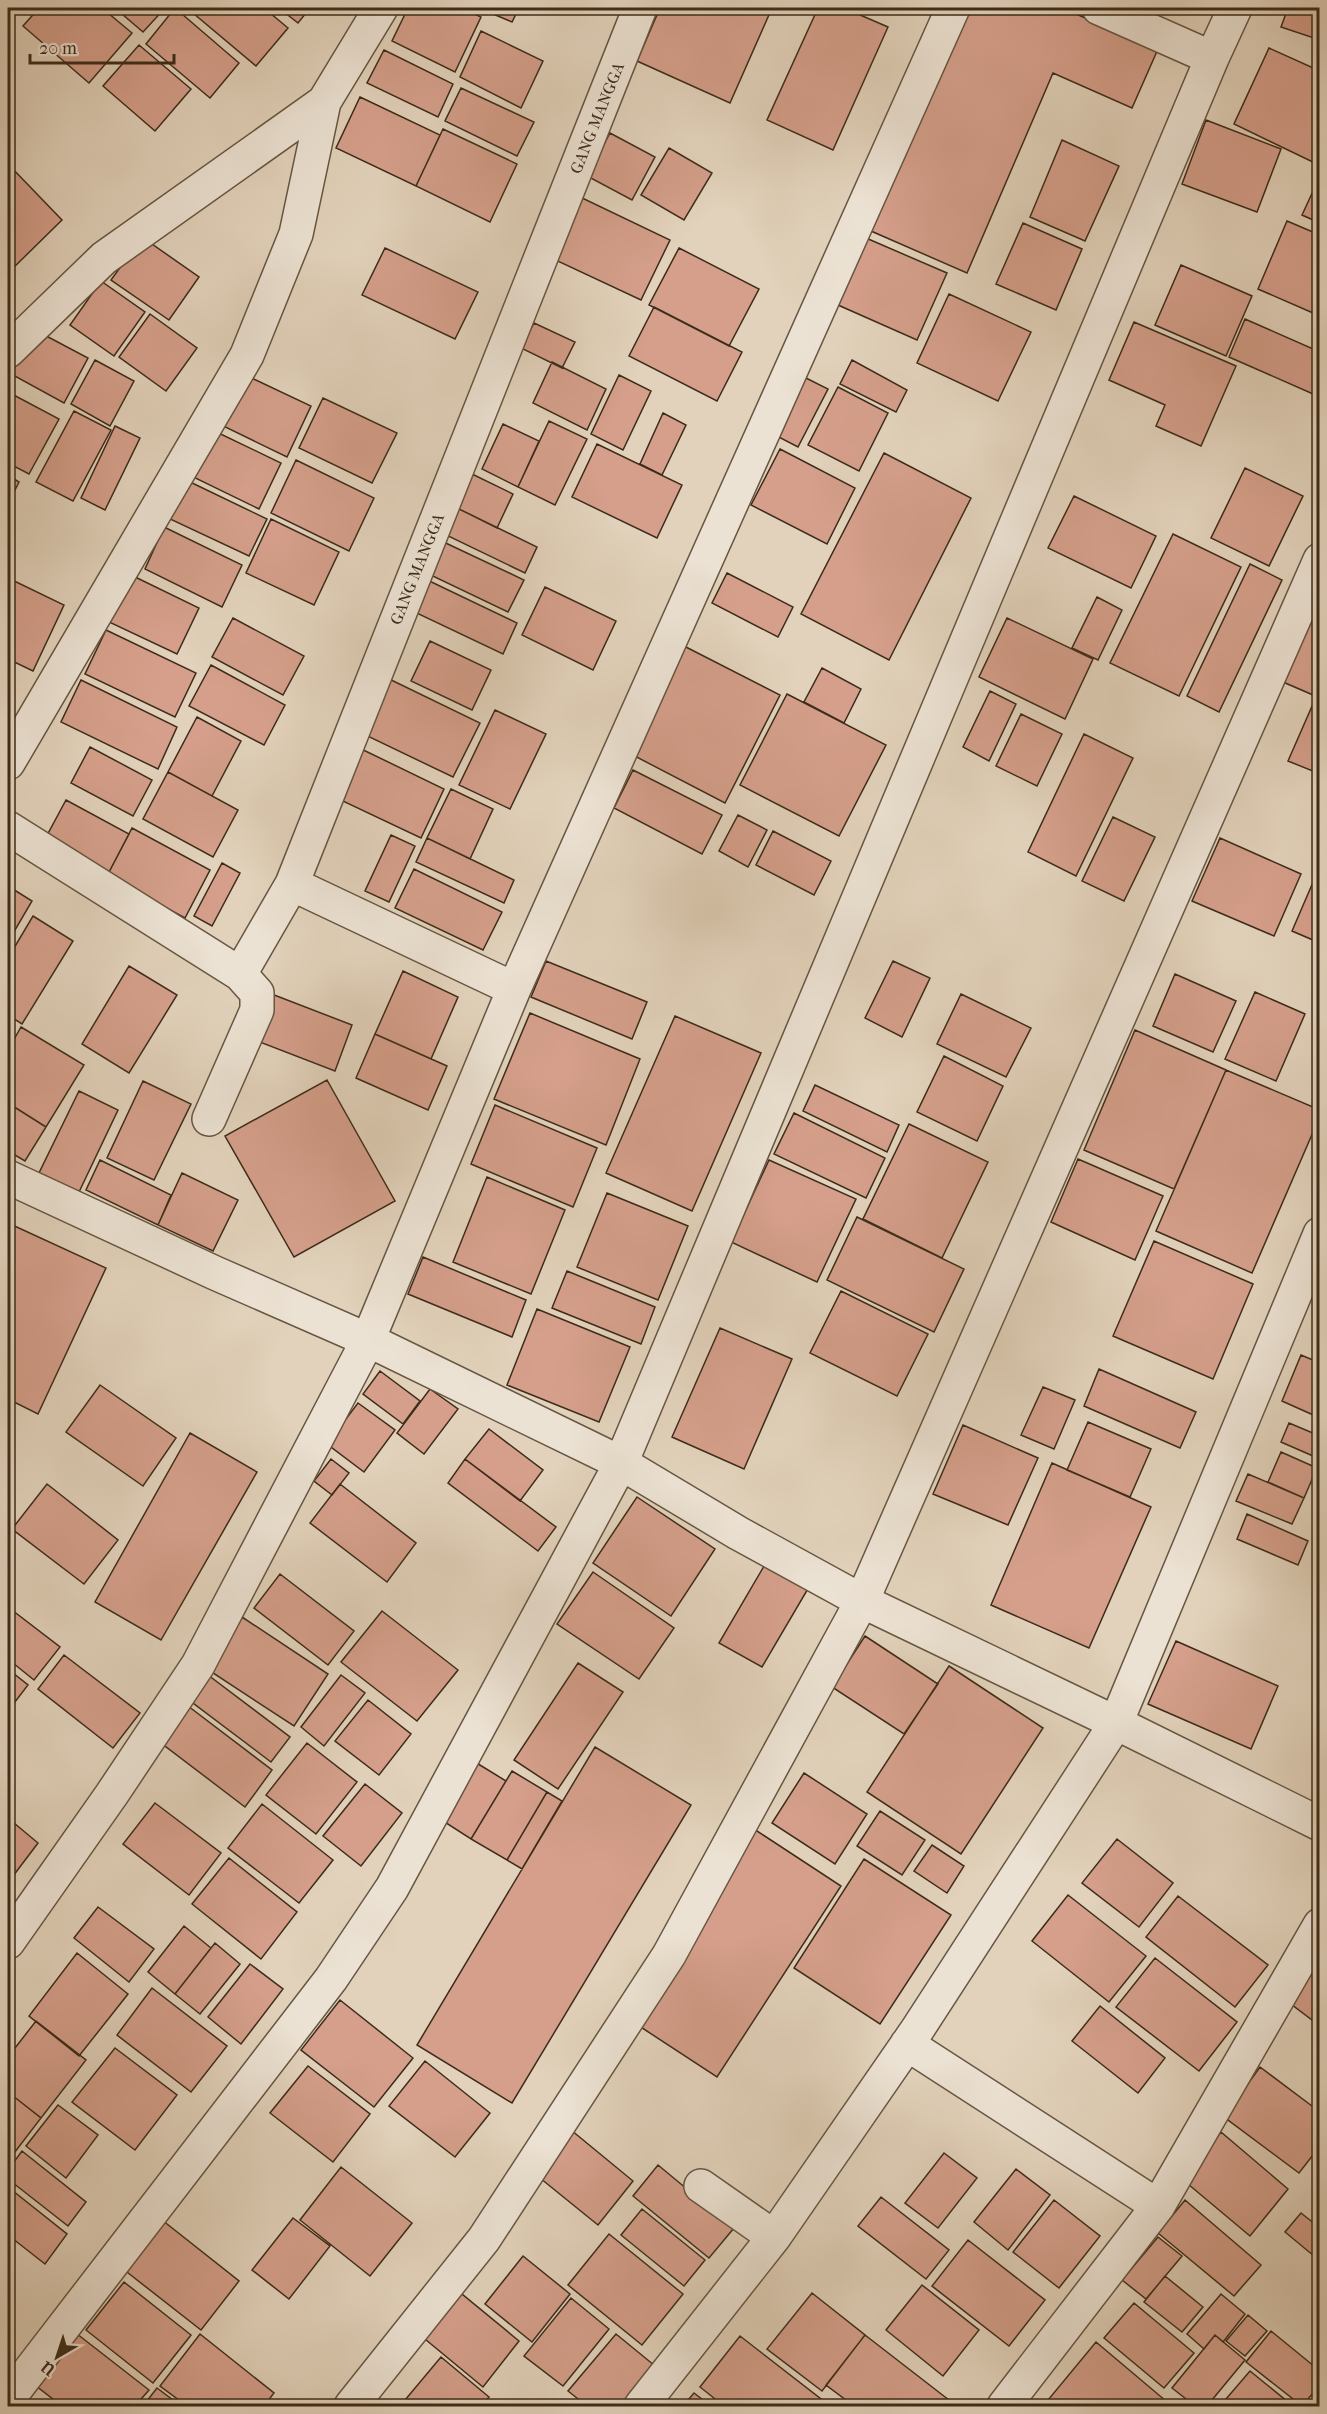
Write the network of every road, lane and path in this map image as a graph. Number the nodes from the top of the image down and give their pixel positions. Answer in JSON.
{"nodes":[{"id":1,"x":381,"y":8,"type":"edge"},
{"id":2,"x":640,"y":8,"type":"edge"},
{"id":3,"x":953,"y":8,"type":"edge"},
{"id":4,"x":1099,"y":8,"type":"edge"},
{"id":5,"x":1235,"y":8,"type":"edge"},
{"id":6,"x":1212,"y":58,"type":"junction"},
{"id":7,"x":324,"y":102,"type":"junction"},
{"id":8,"x":8,"y":351,"type":"edge"},
{"id":9,"x":1320,"y":560,"type":"edge"},
{"id":10,"x":8,"y":763,"type":"edge"},
{"id":11,"x":8,"y":828,"type":"edge"},
{"id":12,"x":292,"y":884,"type":"junction"},
{"id":13,"x":240,"y":974,"type":"junction"},
{"id":14,"x":514,"y":989,"type":"junction"},
{"id":15,"x":209,"y":1119,"type":"dead end"},
{"id":16,"x":8,"y":1177,"type":"edge"},
{"id":17,"x":1320,"y":1234,"type":"edge"},
{"id":18,"x":368,"y":1340,"type":"junction"},
{"id":19,"x":621,"y":1463,"type":"junction"},
{"id":20,"x":862,"y":1601,"type":"junction"},
{"id":21,"x":1116,"y":1723,"type":"junction"},
{"id":22,"x":1320,"y":1824,"type":"edge"},
{"id":23,"x":1320,"y":1925,"type":"edge"},
{"id":24,"x":8,"y":1942,"type":"edge"},
{"id":25,"x":907,"y":2044,"type":"junction"},
{"id":26,"x":701,"y":2186,"type":"dead end"},
{"id":27,"x":1158,"y":2206,"type":"junction"},
{"id":28,"x":774,"y":2237,"type":"junction"},
{"id":29,"x":8,"y":2399,"type":"edge"},
{"id":30,"x":351,"y":2406,"type":"edge"},
{"id":31,"x":641,"y":2406,"type":"edge"},
{"id":32,"x":1004,"y":2406,"type":"edge"}],
"edges":[{"from":1,"to":7,"type":"street"},
{"from":2,"to":12,"type":"street","name":"GANG MANGGA"},
{"from":3,"to":14,"type":"street"},
{"from":4,"to":6,"type":"street"},
{"from":5,"to":6,"type":"street"},
{"from":6,"to":19,"type":"street"},
{"from":7,"to":8,"type":"street"},
{"from":7,"to":10,"type":"street"},
{"from":9,"to":20,"type":"street"},
{"from":11,"to":13,"type":"street"},
{"from":12,"to":13,"type":"street","name":"GANG MANGGA"},
{"from":12,"to":14,"type":"street"},
{"from":13,"to":15,"type":"street"},
{"from":14,"to":18,"type":"street"},
{"from":16,"to":18,"type":"street"},
{"from":17,"to":21,"type":"street"},
{"from":18,"to":19,"type":"street"},
{"from":18,"to":24,"type":"street"},
{"from":19,"to":20,"type":"street"},
{"from":19,"to":29,"type":"street"},
{"from":20,"to":21,"type":"street"},
{"from":20,"to":30,"type":"street"},
{"from":21,"to":22,"type":"street"},
{"from":21,"to":25,"type":"street"},
{"from":23,"to":27,"type":"street"},
{"from":25,"to":27,"type":"street"},
{"from":25,"to":28,"type":"street"},
{"from":26,"to":28,"type":"street"},
{"from":27,"to":32,"type":"street"},
{"from":28,"to":31,"type":"street"}]}
